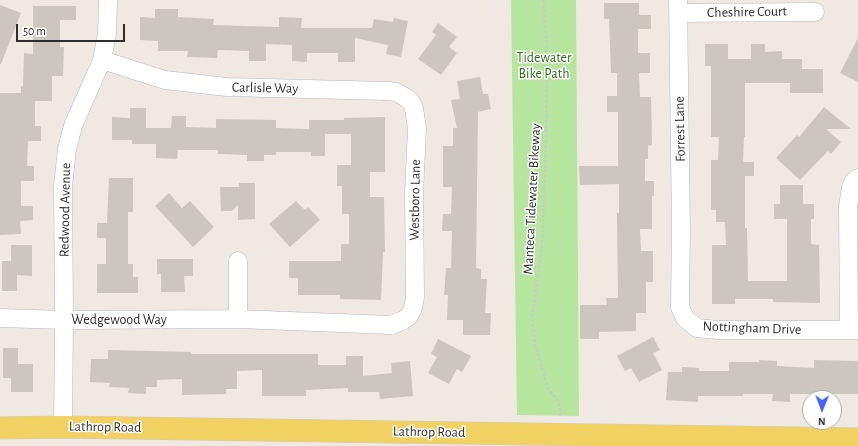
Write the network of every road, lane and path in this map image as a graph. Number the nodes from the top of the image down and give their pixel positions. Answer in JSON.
{"nodes":[{"id":1,"x":108,"y":0,"type":"edge"},
{"id":2,"x":542,"y":0,"type":"edge"},
{"id":3,"x":678,"y":6,"type":"edge"},
{"id":4,"x":815,"y":12,"type":"dead end"},
{"id":5,"x":102,"y":60,"type":"junction"},
{"id":6,"x":415,"y":120,"type":"joint"},
{"id":7,"x":858,"y":178,"type":"edge"},
{"id":8,"x":681,"y":259,"type":"joint"},
{"id":9,"x":238,"y":262,"type":"dead end"},
{"id":10,"x":415,"y":280,"type":"joint"},
{"id":11,"x":0,"y":318,"type":"edge"},
{"id":12,"x":238,"y":319,"type":"junction"},
{"id":13,"x":64,"y":320,"type":"junction"},
{"id":14,"x":854,"y":329,"type":"edge"},
{"id":15,"x":560,"y":416,"type":"dead end"},
{"id":16,"x":63,"y":427,"type":"junction"},
{"id":17,"x":0,"y":428,"type":"edge"},
{"id":18,"x":858,"y":439,"type":"edge"},
{"id":19,"x":752,"y":442,"type":"edge"}],
"edges":[{"from":1,"to":5,"type":"street","name":"Redwood Avenue"},
{"from":2,"to":15,"type":"path","name":"Manteca Tidewater Bikeway"},
{"from":3,"to":4,"type":"street","name":"Cheshire Court"},
{"from":3,"to":8,"type":"street","name":"Forrest Lane"},
{"from":5,"to":6,"type":"street","name":"Carlisle Way"},
{"from":5,"to":13,"type":"street","name":"Redwood Avenue"},
{"from":6,"to":10,"type":"street","name":"Westboro Lane"},
{"from":7,"to":14,"type":"street"},
{"from":8,"to":14,"type":"street","name":"Nottingham Drive"},
{"from":9,"to":12,"type":"street"},
{"from":10,"to":12,"type":"street","name":"Wedgewood Way"},
{"from":11,"to":13,"type":"street","name":"Wedgewood Way"},
{"from":12,"to":13,"type":"street","name":"Wedgewood Way"},
{"from":13,"to":16,"type":"street","name":"Redwood Avenue"},
{"from":16,"to":17,"type":"main road","name":"Lathrop Road"},
{"from":16,"to":19,"type":"main road","name":"Lathrop Road"},
{"from":18,"to":19,"type":"main road","name":"Lathrop Road"}]}
